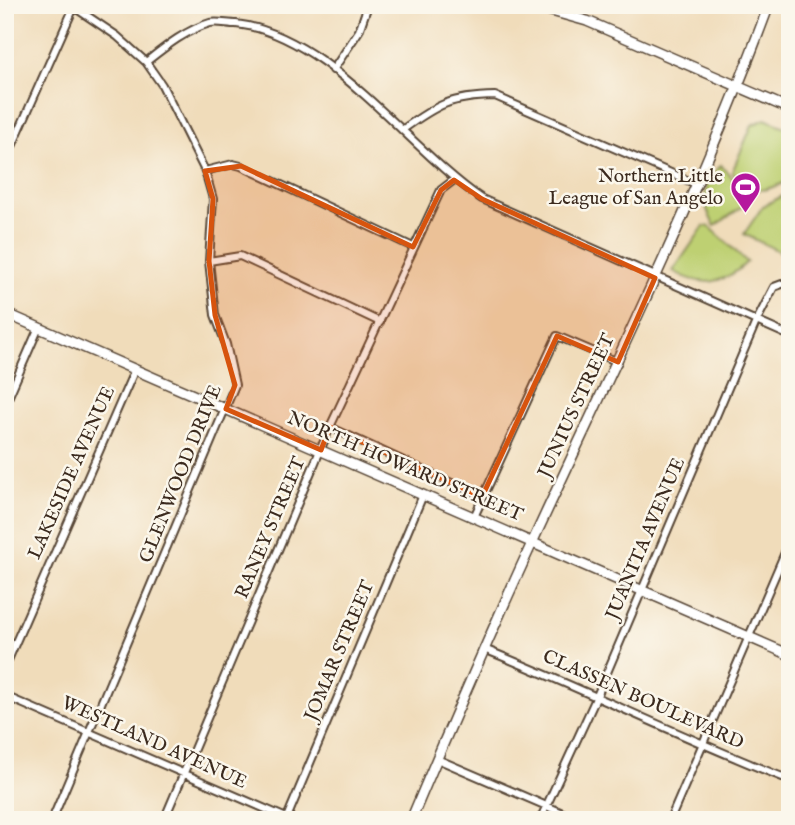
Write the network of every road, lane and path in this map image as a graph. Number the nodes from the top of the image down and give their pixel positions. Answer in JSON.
{"nodes":[{"id":1,"x":368,"y":5,"type":"edge"},
{"id":2,"x":530,"y":5,"type":"edge"},
{"id":3,"x":769,"y":5,"type":"edge"},
{"id":4,"x":74,"y":6,"type":"edge"},
{"id":5,"x":146,"y":62,"type":"junction"},
{"id":6,"x":333,"y":69,"type":"junction"},
{"id":7,"x":739,"y":88,"type":"junction"},
{"id":8,"x":790,"y":108,"type":"edge"},
{"id":9,"x":402,"y":130,"type":"junction"},
{"id":10,"x":5,"y":162,"type":"edge"},
{"id":11,"x":205,"y":171,"type":"junction"},
{"id":12,"x":454,"y":180,"type":"junction"},
{"id":13,"x":696,"y":184,"type":"junction"},
{"id":14,"x":414,"y":247,"type":"junction"},
{"id":15,"x":209,"y":261,"type":"junction"},
{"id":16,"x":655,"y":278,"type":"junction"},
{"id":17,"x":790,"y":281,"type":"edge"},
{"id":18,"x":5,"y":313,"type":"edge"},
{"id":19,"x":380,"y":322,"type":"junction"},
{"id":20,"x":756,"y":323,"type":"junction"},
{"id":21,"x":39,"y":327,"type":"junction"},
{"id":22,"x":790,"y":336,"type":"edge"},
{"id":23,"x":618,"y":362,"type":"junction"},
{"id":24,"x":135,"y":369,"type":"junction"},
{"id":25,"x":5,"y":405,"type":"edge"},
{"id":26,"x":226,"y":409,"type":"junction"},
{"id":27,"x":330,"y":427,"type":"junction"},
{"id":28,"x":321,"y":450,"type":"junction"},
{"id":29,"x":424,"y":495,"type":"junction"},
{"id":30,"x":482,"y":497,"type":"junction"},
{"id":31,"x":474,"y":517,"type":"junction"},
{"id":32,"x":790,"y":541,"type":"edge"},
{"id":33,"x":532,"y":542,"type":"junction"},
{"id":34,"x":641,"y":590,"type":"junction"},
{"id":35,"x":749,"y":637,"type":"junction"},
{"id":36,"x":484,"y":649,"type":"junction"},
{"id":37,"x":790,"y":655,"type":"edge"},
{"id":38,"x":5,"y":667,"type":"edge"},
{"id":39,"x":5,"y":696,"type":"edge"},
{"id":40,"x":597,"y":696,"type":"junction"},
{"id":41,"x":90,"y":732,"type":"junction"},
{"id":42,"x":701,"y":745,"type":"junction"},
{"id":43,"x":437,"y":759,"type":"junction"},
{"id":44,"x":184,"y":774,"type":"junction"},
{"id":45,"x":790,"y":780,"type":"edge"},
{"id":46,"x":546,"y":806,"type":"junction"},
{"id":47,"x":288,"y":819,"type":"edge"},
{"id":48,"x":52,"y":820,"type":"edge"},
{"id":49,"x":164,"y":820,"type":"edge"},
{"id":50,"x":411,"y":820,"type":"edge"},
{"id":51,"x":540,"y":820,"type":"edge"},
{"id":52,"x":579,"y":820,"type":"edge"},
{"id":53,"x":670,"y":820,"type":"edge"}],
"edges":[{"from":1,"to":6,"type":"street"},
{"from":2,"to":7,"type":"street"},
{"from":3,"to":7,"type":"street","name":"JUNIUS STREET"},
{"from":4,"to":5,"type":"street","name":"GLENWOOD DRIVE"},
{"from":4,"to":10,"type":"street"},
{"from":5,"to":6,"type":"street"},
{"from":5,"to":11,"type":"street","name":"GLENWOOD DRIVE"},
{"from":6,"to":9,"type":"street"},
{"from":7,"to":8,"type":"street"},
{"from":7,"to":13,"type":"street","name":"JUNIUS STREET"},
{"from":9,"to":12,"type":"street"},
{"from":9,"to":13,"type":"street"},
{"from":11,"to":14,"type":"street"},
{"from":11,"to":15,"type":"street","name":"GLENWOOD DRIVE"},
{"from":12,"to":14,"type":"street","name":"RANEY STREET"},
{"from":12,"to":16,"type":"street"},
{"from":13,"to":16,"type":"street","name":"JUNIUS STREET"},
{"from":14,"to":19,"type":"street","name":"RANEY STREET"},
{"from":15,"to":19,"type":"street"},
{"from":15,"to":26,"type":"street","name":"GLENWOOD DRIVE"},
{"from":16,"to":20,"type":"street"},
{"from":16,"to":23,"type":"street","name":"JUNIUS STREET"},
{"from":17,"to":20,"type":"street","name":"JUANITA AVENUE"},
{"from":18,"to":21,"type":"street","name":"NORTH HOWARD STREET"},
{"from":19,"to":27,"type":"street","name":"RANEY STREET"},
{"from":20,"to":22,"type":"street"},
{"from":20,"to":34,"type":"street","name":"JUANITA AVENUE"},
{"from":21,"to":24,"type":"street","name":"NORTH HOWARD STREET"},
{"from":21,"to":25,"type":"street"},
{"from":23,"to":30,"type":"street"},
{"from":23,"to":33,"type":"street","name":"JUNIUS STREET"},
{"from":24,"to":26,"type":"street","name":"NORTH HOWARD STREET"},
{"from":24,"to":38,"type":"street","name":"LAKESIDE AVENUE"},
{"from":26,"to":28,"type":"street","name":"NORTH HOWARD STREET"},
{"from":26,"to":41,"type":"street","name":"GLENWOOD DRIVE"},
{"from":27,"to":28,"type":"street","name":"RANEY STREET"},
{"from":27,"to":30,"type":"street"},
{"from":28,"to":29,"type":"street","name":"NORTH HOWARD STREET"},
{"from":28,"to":44,"type":"street","name":"RANEY STREET"},
{"from":29,"to":31,"type":"street","name":"NORTH HOWARD STREET"},
{"from":29,"to":47,"type":"street","name":"JOMAR STREET"},
{"from":30,"to":31,"type":"street"},
{"from":31,"to":33,"type":"street","name":"NORTH HOWARD STREET"},
{"from":32,"to":35,"type":"street"},
{"from":33,"to":34,"type":"street","name":"NORTH HOWARD STREET"},
{"from":33,"to":36,"type":"street","name":"JUNIUS STREET"},
{"from":34,"to":35,"type":"street","name":"NORTH HOWARD STREET"},
{"from":34,"to":40,"type":"street","name":"JUANITA AVENUE"},
{"from":35,"to":37,"type":"street","name":"NORTH HOWARD STREET"},
{"from":35,"to":42,"type":"street"},
{"from":36,"to":40,"type":"street","name":"CLASSEN BOULEVARD"},
{"from":36,"to":43,"type":"street","name":"JUNIUS STREET"},
{"from":39,"to":41,"type":"street","name":"WESTLAND AVENUE"},
{"from":40,"to":42,"type":"street","name":"CLASSEN BOULEVARD"},
{"from":40,"to":46,"type":"street","name":"JUANITA AVENUE"},
{"from":41,"to":44,"type":"street","name":"WESTLAND AVENUE"},
{"from":41,"to":48,"type":"street","name":"GLENWOOD DRIVE"},
{"from":42,"to":45,"type":"street","name":"CLASSEN BOULEVARD"},
{"from":42,"to":53,"type":"street"},
{"from":43,"to":46,"type":"street"},
{"from":43,"to":50,"type":"street","name":"JUNIUS STREET"},
{"from":44,"to":47,"type":"street","name":"WESTLAND AVENUE"},
{"from":44,"to":49,"type":"street","name":"RANEY STREET"},
{"from":46,"to":51,"type":"street","name":"JUANITA AVENUE"},
{"from":46,"to":52,"type":"street"}]}
